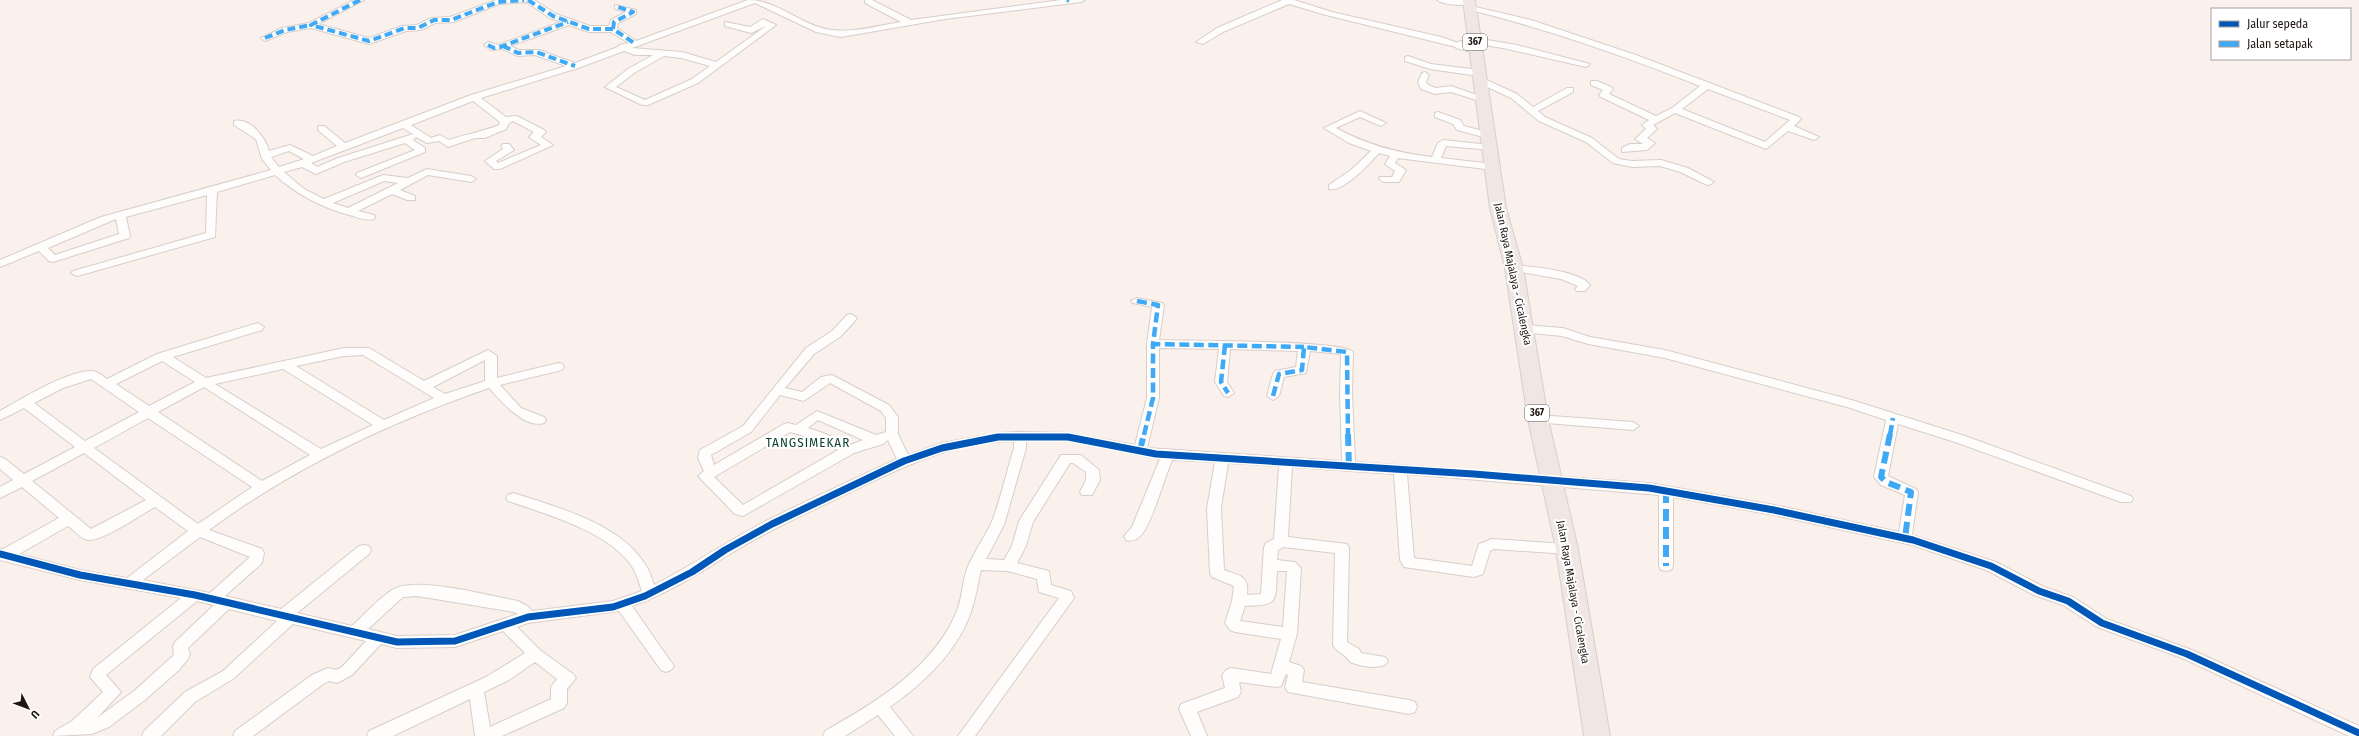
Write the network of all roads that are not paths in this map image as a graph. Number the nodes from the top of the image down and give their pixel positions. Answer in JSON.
{"nodes":[{"id":1,"x":360,"y":0,"type":"edge"},
{"id":2,"x":515,"y":0,"type":"edge"},
{"id":3,"x":524,"y":0,"type":"edge"},
{"id":4,"x":528,"y":0,"type":"edge"},
{"id":5,"x":756,"y":0,"type":"edge"},
{"id":6,"x":1081,"y":0,"type":"edge"},
{"id":7,"x":1441,"y":0,"type":"edge"},
{"id":8,"x":868,"y":1,"type":"dead end"},
{"id":9,"x":1068,"y":1,"type":"edge"},
{"id":10,"x":1287,"y":1,"type":"edge"},
{"id":11,"x":1469,"y":3,"type":"edge"},
{"id":12,"x":618,"y":7,"type":"dead end"},
{"id":13,"x":782,"y":12,"type":"junction"},
{"id":14,"x":568,"y":22,"type":"junction"},
{"id":15,"x":763,"y":22,"type":"junction"},
{"id":16,"x":910,"y":23,"type":"junction"},
{"id":17,"x":728,"y":24,"type":"dead end"},
{"id":18,"x":311,"y":25,"type":"junction"},
{"id":19,"x":613,"y":29,"type":"junction"},
{"id":20,"x":265,"y":38,"type":"dead end"},
{"id":21,"x":1200,"y":42,"type":"dead end"},
{"id":22,"x":634,"y":43,"type":"junction"},
{"id":23,"x":488,"y":45,"type":"dead end"},
{"id":24,"x":1460,"y":45,"type":"joint"},
{"id":25,"x":1476,"y":45,"type":"junction"},
{"id":26,"x":503,"y":46,"type":"junction"},
{"id":27,"x":622,"y":48,"type":"junction"},
{"id":28,"x":664,"y":53,"type":"junction"},
{"id":29,"x":1408,"y":59,"type":"dead end"},
{"id":30,"x":1586,"y":64,"type":"dead end"},
{"id":31,"x":717,"y":65,"type":"junction"},
{"id":32,"x":575,"y":66,"type":"junction"},
{"id":33,"x":1425,"y":75,"type":"dead end"},
{"id":34,"x":1594,"y":83,"type":"dead end"},
{"id":35,"x":1481,"y":85,"type":"junction"},
{"id":36,"x":1707,"y":85,"type":"junction"},
{"id":37,"x":1570,"y":90,"type":"dead end"},
{"id":38,"x":474,"y":97,"type":"junction"},
{"id":39,"x":1675,"y":110,"type":"junction"},
{"id":40,"x":1532,"y":111,"type":"junction"},
{"id":41,"x":1438,"y":115,"type":"dead end"},
{"id":42,"x":1657,"y":120,"type":"junction"},
{"id":43,"x":505,"y":121,"type":"junction"},
{"id":44,"x":238,"y":123,"type":"dead end"},
{"id":45,"x":1381,"y":123,"type":"dead end"},
{"id":46,"x":405,"y":125,"type":"junction"},
{"id":47,"x":321,"y":128,"type":"dead end"},
{"id":48,"x":1787,"y":128,"type":"junction"},
{"id":49,"x":421,"y":134,"type":"junction"},
{"id":50,"x":1814,"y":137,"type":"dead end"},
{"id":51,"x":406,"y":140,"type":"junction"},
{"id":52,"x":1488,"y":141,"type":"junction"},
{"id":53,"x":506,"y":146,"type":"dead end"},
{"id":54,"x":344,"y":147,"type":"junction"},
{"id":55,"x":1377,"y":150,"type":"junction"},
{"id":56,"x":1624,"y":150,"type":"dead end"},
{"id":57,"x":266,"y":155,"type":"junction"},
{"id":58,"x":1395,"y":155,"type":"junction"},
{"id":59,"x":1436,"y":159,"type":"junction"},
{"id":60,"x":308,"y":162,"type":"junction"},
{"id":61,"x":1493,"y":167,"type":"junction"},
{"id":62,"x":277,"y":172,"type":"junction"},
{"id":63,"x":361,"y":175,"type":"dead end"},
{"id":64,"x":471,"y":179,"type":"dead end"},
{"id":65,"x":1384,"y":179,"type":"dead end"},
{"id":66,"x":408,"y":181,"type":"junction"},
{"id":67,"x":1709,"y":182,"type":"dead end"},
{"id":68,"x":1333,"y":187,"type":"dead end"},
{"id":69,"x":212,"y":190,"type":"junction"},
{"id":70,"x":390,"y":190,"type":"junction"},
{"id":71,"x":411,"y":198,"type":"dead end"},
{"id":72,"x":324,"y":203,"type":"junction"},
{"id":73,"x":347,"y":213,"type":"junction"},
{"id":74,"x":120,"y":214,"type":"junction"},
{"id":75,"x":370,"y":217,"type":"dead end"},
{"id":76,"x":40,"y":246,"type":"junction"},
{"id":77,"x":0,"y":264,"type":"edge"},
{"id":78,"x":1514,"y":268,"type":"junction"},
{"id":79,"x":77,"y":273,"type":"dead end"},
{"id":80,"x":1581,"y":289,"type":"dead end"},
{"id":81,"x":1137,"y":301,"type":"dead end"},
{"id":82,"x":851,"y":318,"type":"dead end"},
{"id":83,"x":258,"y":327,"type":"dead end"},
{"id":84,"x":1525,"y":329,"type":"junction"},
{"id":85,"x":1153,"y":344,"type":"junction"},
{"id":86,"x":1225,"y":346,"type":"junction"},
{"id":87,"x":1304,"y":347,"type":"junction"},
{"id":88,"x":166,"y":358,"type":"dead end"},
{"id":89,"x":284,"y":364,"type":"junction"},
{"id":90,"x":558,"y":366,"type":"dead end"},
{"id":91,"x":204,"y":382,"type":"junction"},
{"id":92,"x":491,"y":383,"type":"junction"},
{"id":93,"x":106,"y":384,"type":"junction"},
{"id":94,"x":423,"y":387,"type":"junction"},
{"id":95,"x":777,"y":390,"type":"junction"},
{"id":96,"x":1228,"y":393,"type":"dead end"},
{"id":97,"x":1273,"y":396,"type":"dead end"},
{"id":98,"x":444,"y":399,"type":"junction"},
{"id":99,"x":24,"y":402,"type":"junction"},
{"id":100,"x":147,"y":412,"type":"junction"},
{"id":101,"x":0,"y":416,"type":"edge"},
{"id":102,"x":1893,"y":418,"type":"junction"},
{"id":103,"x":1538,"y":419,"type":"junction"},
{"id":104,"x":540,"y":420,"type":"dead end"},
{"id":105,"x":383,"y":425,"type":"junction"},
{"id":106,"x":1633,"y":426,"type":"dead end"},
{"id":107,"x":798,"y":430,"type":"junction"},
{"id":108,"x":892,"y":434,"type":"junction"},
{"id":109,"x":1020,"y":436,"type":"junction"},
{"id":110,"x":878,"y":441,"type":"junction"},
{"id":111,"x":1088,"y":441,"type":"junction"},
{"id":112,"x":85,"y":446,"type":"junction"},
{"id":113,"x":849,"y":450,"type":"junction"},
{"id":114,"x":1140,"y":450,"type":"junction"},
{"id":115,"x":1168,"y":454,"type":"junction"},
{"id":116,"x":320,"y":455,"type":"junction"},
{"id":117,"x":1076,"y":458,"type":"junction"},
{"id":118,"x":1222,"y":458,"type":"junction"},
{"id":119,"x":904,"y":461,"type":"junction"},
{"id":120,"x":0,"y":462,"type":"edge"},
{"id":121,"x":1286,"y":462,"type":"junction"},
{"id":122,"x":1349,"y":467,"type":"junction"},
{"id":123,"x":1400,"y":470,"type":"junction"},
{"id":124,"x":712,"y":472,"type":"junction"},
{"id":125,"x":22,"y":481,"type":"junction"},
{"id":126,"x":1552,"y":481,"type":"junction"},
{"id":127,"x":263,"y":488,"type":"junction"},
{"id":128,"x":1666,"y":491,"type":"junction"},
{"id":129,"x":1087,"y":492,"type":"dead end"},
{"id":130,"x":0,"y":493,"type":"edge"},
{"id":131,"x":513,"y":498,"type":"dead end"},
{"id":132,"x":2126,"y":499,"type":"dead end"},
{"id":133,"x":156,"y":500,"type":"junction"},
{"id":134,"x":69,"y":519,"type":"junction"},
{"id":135,"x":197,"y":531,"type":"junction"},
{"id":136,"x":1131,"y":536,"type":"dead end"},
{"id":137,"x":1905,"y":538,"type":"junction"},
{"id":138,"x":1282,"y":542,"type":"junction"},
{"id":139,"x":1567,"y":549,"type":"junction"},
{"id":140,"x":364,"y":550,"type":"dead end"},
{"id":141,"x":2,"y":556,"type":"edge"},
{"id":142,"x":976,"y":564,"type":"junction"},
{"id":143,"x":1269,"y":565,"type":"junction"},
{"id":144,"x":1008,"y":566,"type":"junction"},
{"id":145,"x":1666,"y":566,"type":"dead end"},
{"id":146,"x":130,"y":583,"type":"junction"},
{"id":147,"x":651,"y":594,"type":"junction"},
{"id":148,"x":195,"y":595,"type":"junction"},
{"id":149,"x":219,"y":601,"type":"junction"},
{"id":150,"x":1239,"y":601,"type":"junction"},
{"id":151,"x":622,"y":604,"type":"junction"},
{"id":152,"x":285,"y":617,"type":"junction"},
{"id":153,"x":528,"y":617,"type":"junction"},
{"id":154,"x":505,"y":624,"type":"junction"},
{"id":155,"x":355,"y":632,"type":"junction"},
{"id":156,"x":1290,"y":634,"type":"junction"},
{"id":157,"x":379,"y":637,"type":"junction"},
{"id":158,"x":534,"y":654,"type":"junction"},
{"id":159,"x":1380,"y":661,"type":"dead end"},
{"id":160,"x":666,"y":666,"type":"dead end"},
{"id":161,"x":1281,"y":667,"type":"junction"},
{"id":162,"x":476,"y":689,"type":"junction"},
{"id":163,"x":879,"y":706,"type":"junction"},
{"id":164,"x":1410,"y":706,"type":"dead end"},
{"id":165,"x":78,"y":726,"type":"junction"},
{"id":166,"x":2359,"y":733,"type":"edge"},
{"id":167,"x":61,"y":736,"type":"edge"},
{"id":168,"x":150,"y":736,"type":"edge"},
{"id":169,"x":241,"y":736,"type":"edge"},
{"id":170,"x":375,"y":736,"type":"edge"},
{"id":171,"x":483,"y":736,"type":"edge"},
{"id":172,"x":486,"y":736,"type":"edge"},
{"id":173,"x":831,"y":736,"type":"edge"},
{"id":174,"x":905,"y":736,"type":"edge"},
{"id":175,"x":966,"y":736,"type":"edge"},
{"id":176,"x":1199,"y":736,"type":"edge"},
{"id":177,"x":1597,"y":736,"type":"edge"}],
"edges":[{"from":1,"to":18,"type":"street"},
{"from":2,"to":3,"type":"street"},
{"from":2,"to":18,"type":"street"},
{"from":4,"to":14,"type":"street"},
{"from":5,"to":13,"type":"street"},
{"from":5,"to":22,"type":"street"},
{"from":6,"to":9,"type":"street"},
{"from":7,"to":11,"type":"street"},
{"from":8,"to":16,"type":"street"},
{"from":9,"to":16,"type":"street"},
{"from":10,"to":21,"type":"street"},
{"from":10,"to":24,"type":"street"},
{"from":11,"to":25,"type":"main road","name":"Jalan Raya Majalaya - Cicalengka","number":"367"},
{"from":11,"to":36,"type":"street"},
{"from":12,"to":19,"type":"street"},
{"from":13,"to":15,"type":"street"},
{"from":13,"to":16,"type":"street"},
{"from":14,"to":19,"type":"street"},
{"from":14,"to":26,"type":"street"},
{"from":15,"to":17,"type":"street"},
{"from":15,"to":31,"type":"street"},
{"from":18,"to":20,"type":"street"},
{"from":19,"to":22,"type":"street"},
{"from":22,"to":27,"type":"street"},
{"from":23,"to":26,"type":"street"},
{"from":24,"to":25,"type":"street"},
{"from":25,"to":30,"type":"street"},
{"from":25,"to":35,"type":"main road","name":"Jalan Raya Majalaya - Cicalengka","number":"367"},
{"from":26,"to":32,"type":"street"},
{"from":27,"to":28,"type":"street"},
{"from":27,"to":32,"type":"street"},
{"from":28,"to":31,"type":"street"},
{"from":28,"to":31,"type":"street"},
{"from":29,"to":35,"type":"street"},
{"from":32,"to":38,"type":"street"},
{"from":33,"to":35,"type":"street"},
{"from":34,"to":42,"type":"street"},
{"from":35,"to":40,"type":"street"},
{"from":35,"to":52,"type":"main road","name":"Jalan Raya Majalaya - Cicalengka","number":"367"},
{"from":36,"to":39,"type":"street"},
{"from":36,"to":48,"type":"street"},
{"from":37,"to":40,"type":"street"},
{"from":38,"to":43,"type":"street"},
{"from":38,"to":46,"type":"street"},
{"from":39,"to":42,"type":"street"},
{"from":39,"to":48,"type":"street"},
{"from":40,"to":67,"type":"street"},
{"from":41,"to":52,"type":"street"},
{"from":42,"to":56,"type":"street"},
{"from":43,"to":49,"type":"street"},
{"from":43,"to":53,"type":"street"},
{"from":44,"to":57,"type":"street"},
{"from":45,"to":55,"type":"street"},
{"from":46,"to":49,"type":"street"},
{"from":46,"to":54,"type":"street"},
{"from":47,"to":54,"type":"street"},
{"from":48,"to":50,"type":"street"},
{"from":49,"to":51,"type":"street"},
{"from":51,"to":60,"type":"street"},
{"from":51,"to":63,"type":"street"},
{"from":52,"to":59,"type":"street"},
{"from":52,"to":61,"type":"main road","name":"Jalan Raya Majalaya - Cicalengka","number":"367"},
{"from":54,"to":60,"type":"street"},
{"from":55,"to":58,"type":"street"},
{"from":55,"to":68,"type":"street"},
{"from":57,"to":60,"type":"street"},
{"from":57,"to":62,"type":"street"},
{"from":58,"to":59,"type":"street"},
{"from":58,"to":65,"type":"street"},
{"from":59,"to":61,"type":"street"},
{"from":60,"to":62,"type":"street"},
{"from":61,"to":78,"type":"main road","name":"Jalan Raya Majalaya - Cicalengka","number":"367"},
{"from":62,"to":69,"type":"street"},
{"from":62,"to":72,"type":"street"},
{"from":64,"to":66,"type":"street"},
{"from":66,"to":70,"type":"street"},
{"from":66,"to":72,"type":"street"},
{"from":69,"to":74,"type":"street"},
{"from":69,"to":79,"type":"street"},
{"from":70,"to":71,"type":"street"},
{"from":70,"to":73,"type":"street"},
{"from":72,"to":73,"type":"street"},
{"from":73,"to":75,"type":"street"},
{"from":74,"to":76,"type":"street"},
{"from":74,"to":76,"type":"street"},
{"from":76,"to":77,"type":"street"},
{"from":78,"to":80,"type":"street"},
{"from":78,"to":84,"type":"main road","name":"Jalan Raya Majalaya - Cicalengka","number":"367"},
{"from":81,"to":85,"type":"street"},
{"from":82,"to":95,"type":"street"},
{"from":83,"to":93,"type":"street"},
{"from":84,"to":102,"type":"street"},
{"from":84,"to":103,"type":"main road","name":"Jalan Raya Majalaya - Cicalengka","number":"367"},
{"from":85,"to":86,"type":"street"},
{"from":85,"to":114,"type":"street"},
{"from":86,"to":87,"type":"street"},
{"from":86,"to":96,"type":"street"},
{"from":87,"to":97,"type":"street"},
{"from":87,"to":122,"type":"street"},
{"from":88,"to":91,"type":"street"},
{"from":89,"to":91,"type":"street"},
{"from":89,"to":94,"type":"street"},
{"from":89,"to":105,"type":"street"},
{"from":90,"to":92,"type":"street"},
{"from":91,"to":100,"type":"street"},
{"from":91,"to":116,"type":"street"},
{"from":92,"to":94,"type":"street"},
{"from":92,"to":98,"type":"street"},
{"from":92,"to":104,"type":"street"},
{"from":93,"to":99,"type":"street"},
{"from":93,"to":100,"type":"street"},
{"from":94,"to":98,"type":"street"},
{"from":95,"to":108,"type":"street"},
{"from":95,"to":124,"type":"street"},
{"from":98,"to":105,"type":"street"},
{"from":99,"to":101,"type":"street"},
{"from":99,"to":112,"type":"street"},
{"from":100,"to":112,"type":"street"},
{"from":100,"to":127,"type":"street"},
{"from":102,"to":132,"type":"street"},
{"from":102,"to":137,"type":"street"},
{"from":103,"to":106,"type":"street"},
{"from":103,"to":126,"type":"main road","name":"Jalan Raya Majalaya - Cicalengka","number":"367"},
{"from":105,"to":116,"type":"street"},
{"from":107,"to":110,"type":"street"},
{"from":107,"to":113,"type":"street"},
{"from":107,"to":124,"type":"street"},
{"from":108,"to":110,"type":"street"},
{"from":108,"to":119,"type":"street"},
{"from":109,"to":111,"type":"street"},
{"from":109,"to":119,"type":"street"},
{"from":109,"to":142,"type":"street"},
{"from":110,"to":113,"type":"street"},
{"from":111,"to":114,"type":"street"},
{"from":111,"to":117,"type":"street"},
{"from":112,"to":125,"type":"street"},
{"from":112,"to":133,"type":"street"},
{"from":113,"to":124,"type":"street"},
{"from":114,"to":115,"type":"street"},
{"from":115,"to":118,"type":"street"},
{"from":115,"to":136,"type":"street"},
{"from":116,"to":127,"type":"street"},
{"from":117,"to":129,"type":"street"},
{"from":117,"to":144,"type":"street"},
{"from":118,"to":121,"type":"street"},
{"from":118,"to":150,"type":"street"},
{"from":119,"to":147,"type":"street"},
{"from":120,"to":125,"type":"street"},
{"from":121,"to":122,"type":"street"},
{"from":121,"to":138,"type":"street"},
{"from":122,"to":123,"type":"street"},
{"from":123,"to":126,"type":"street"},
{"from":123,"to":139,"type":"street"},
{"from":125,"to":130,"type":"street"},
{"from":125,"to":134,"type":"street"},
{"from":126,"to":128,"type":"street"},
{"from":126,"to":139,"type":"main road","name":"Jalan Raya Majalaya - Cicalengka","number":"367"},
{"from":127,"to":135,"type":"street"},
{"from":128,"to":137,"type":"street"},
{"from":128,"to":145,"type":"street"},
{"from":131,"to":147,"type":"street"},
{"from":133,"to":134,"type":"street"},
{"from":133,"to":135,"type":"street"},
{"from":134,"to":141,"type":"street"},
{"from":135,"to":146,"type":"street"},
{"from":135,"to":149,"type":"street"},
{"from":137,"to":166,"type":"street"},
{"from":138,"to":143,"type":"street"},
{"from":138,"to":159,"type":"street"},
{"from":139,"to":177,"type":"main road","name":"Jalan Raya Majalaya - Cicalengka","number":"367"},
{"from":140,"to":152,"type":"street"},
{"from":141,"to":146,"type":"street"},
{"from":142,"to":144,"type":"street"},
{"from":142,"to":163,"type":"street"},
{"from":143,"to":150,"type":"street"},
{"from":143,"to":156,"type":"street"},
{"from":144,"to":175,"type":"street"},
{"from":146,"to":148,"type":"street"},
{"from":147,"to":151,"type":"street"},
{"from":148,"to":149,"type":"street"},
{"from":148,"to":165,"type":"street"},
{"from":149,"to":152,"type":"street"},
{"from":149,"to":165,"type":"street"},
{"from":150,"to":156,"type":"street"},
{"from":151,"to":153,"type":"street"},
{"from":151,"to":160,"type":"street"},
{"from":152,"to":155,"type":"street"},
{"from":152,"to":168,"type":"street"},
{"from":153,"to":154,"type":"street"},
{"from":153,"to":155,"type":"street"},
{"from":154,"to":157,"type":"street"},
{"from":154,"to":158,"type":"street"},
{"from":155,"to":157,"type":"street"},
{"from":156,"to":161,"type":"street"},
{"from":157,"to":169,"type":"street"},
{"from":158,"to":162,"type":"street"},
{"from":158,"to":172,"type":"street"},
{"from":161,"to":164,"type":"street"},
{"from":161,"to":176,"type":"street"},
{"from":162,"to":170,"type":"street"},
{"from":162,"to":171,"type":"street"},
{"from":163,"to":173,"type":"street"},
{"from":163,"to":174,"type":"street"},
{"from":165,"to":167,"type":"street"}]}
